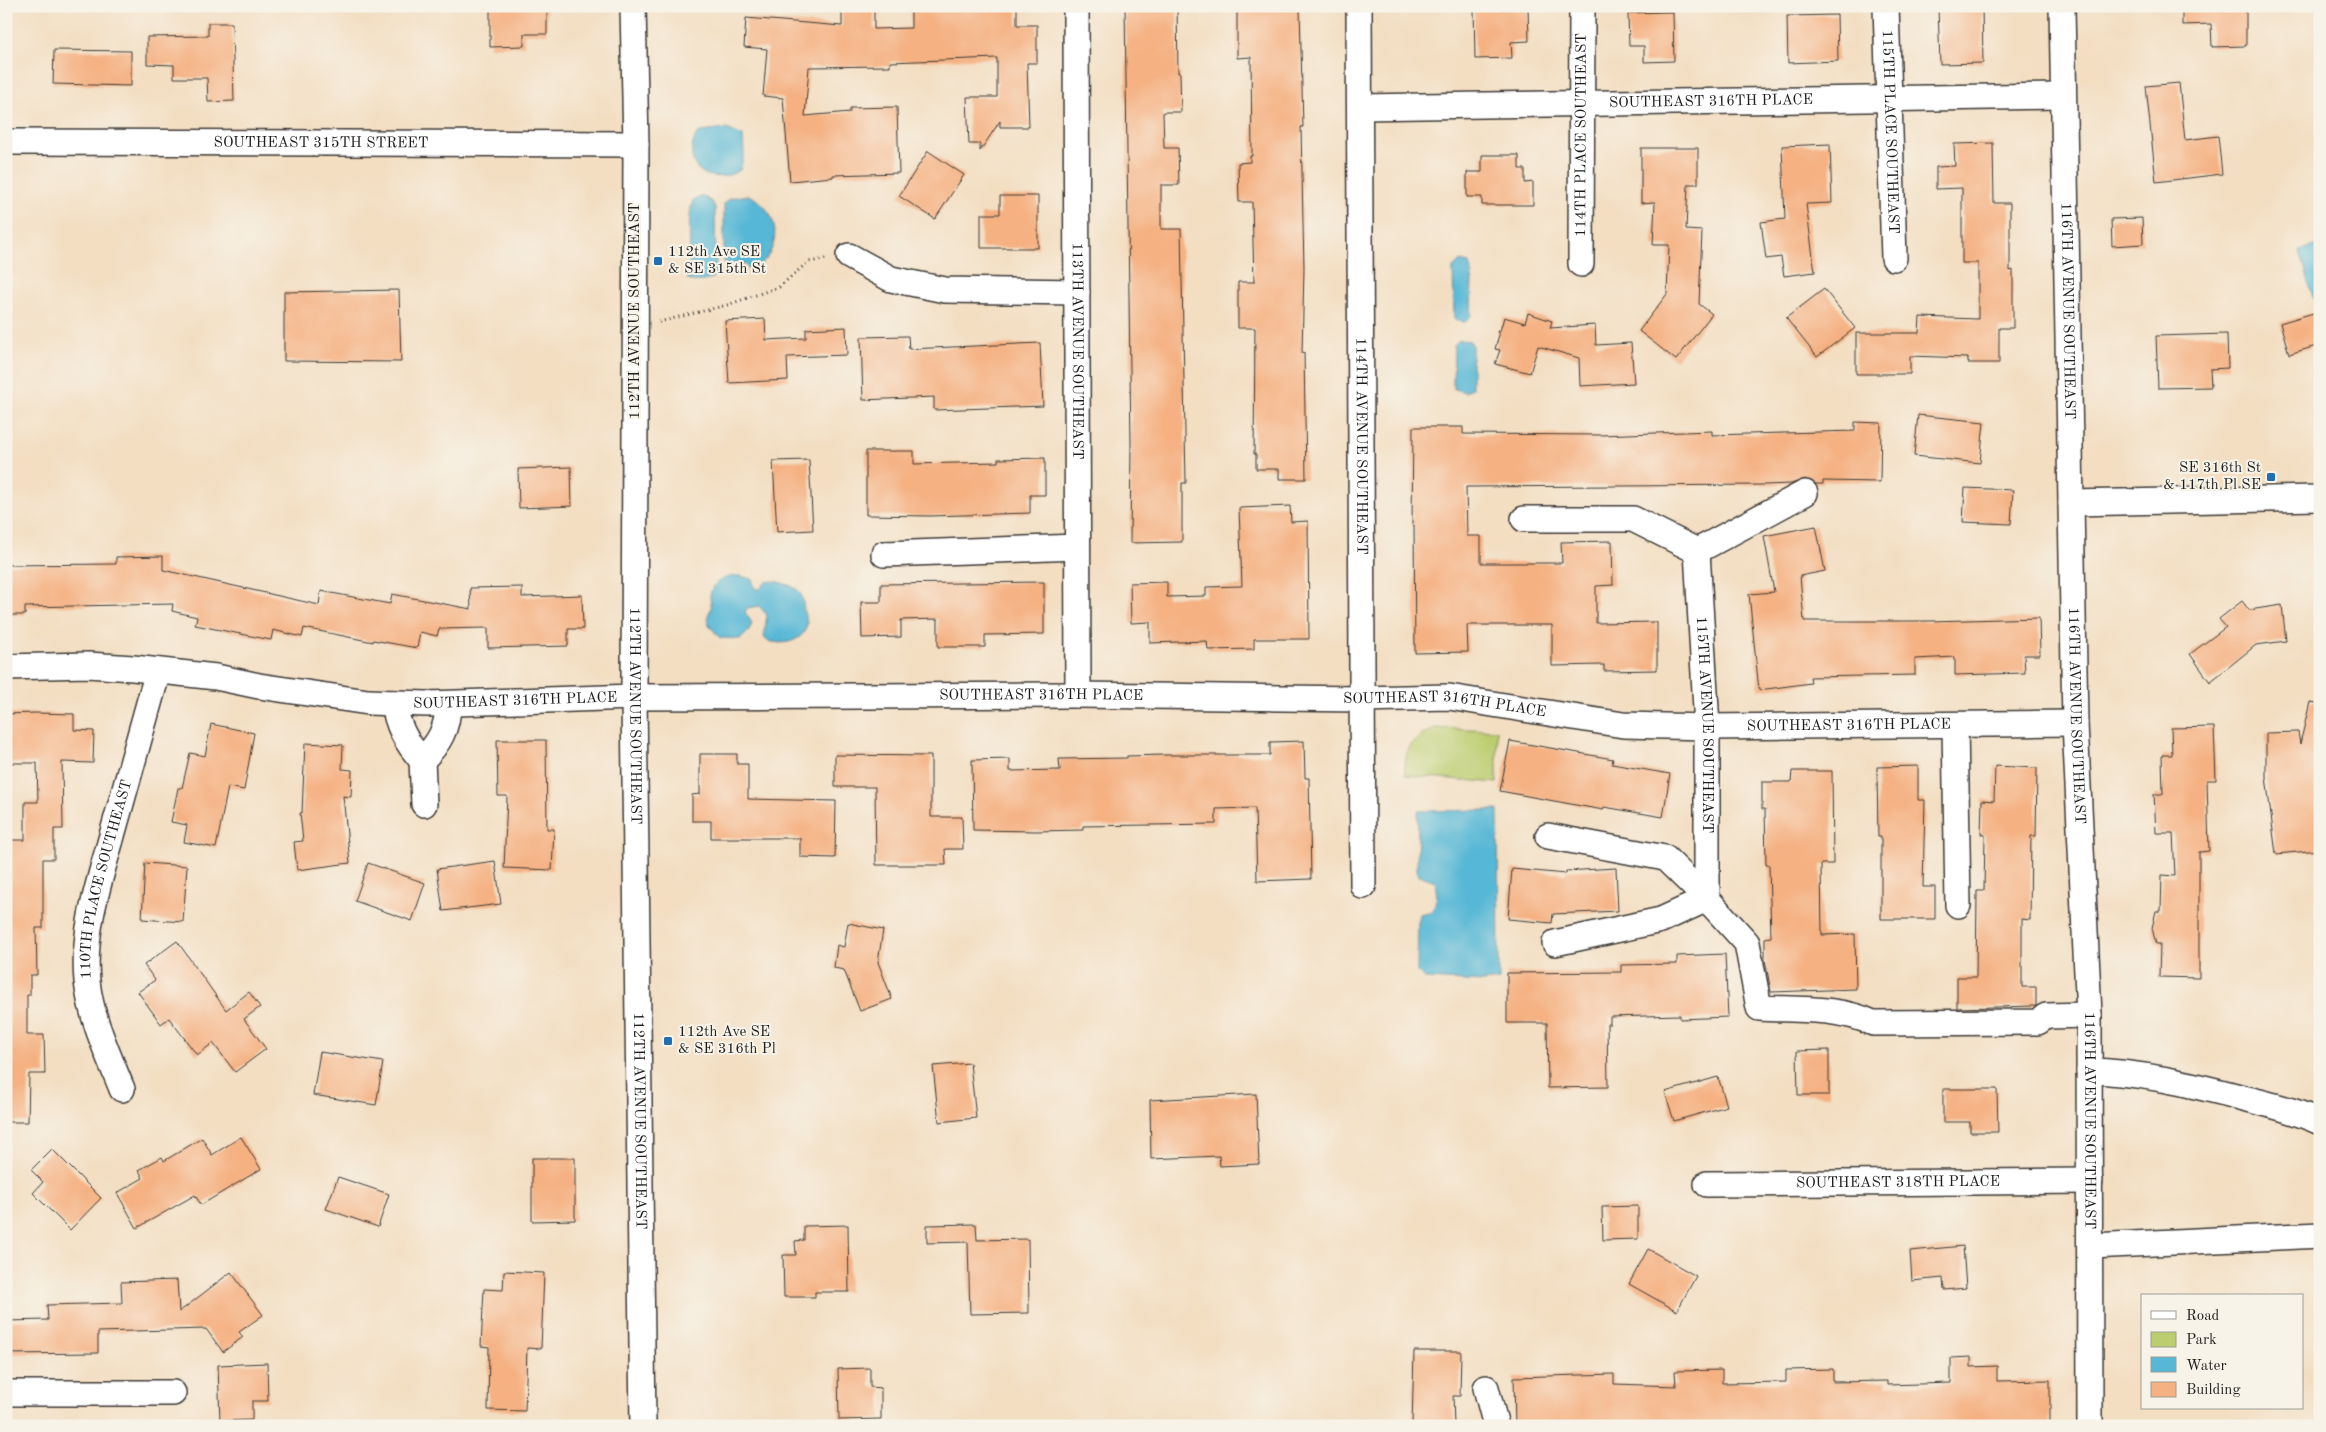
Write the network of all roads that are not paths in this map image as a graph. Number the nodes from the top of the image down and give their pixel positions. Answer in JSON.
{"nodes":[{"id":1,"x":633,"y":6,"type":"edge"},
{"id":2,"x":1076,"y":6,"type":"edge"},
{"id":3,"x":1359,"y":6,"type":"edge"},
{"id":4,"x":1582,"y":6,"type":"edge"},
{"id":5,"x":1886,"y":6,"type":"edge"},
{"id":6,"x":2062,"y":6,"type":"edge"},
{"id":7,"x":2063,"y":96,"type":"junction"},
{"id":8,"x":1890,"y":98,"type":"junction"},
{"id":9,"x":1583,"y":104,"type":"junction"},
{"id":10,"x":1360,"y":107,"type":"junction"},
{"id":11,"x":6,"y":142,"type":"edge"},
{"id":12,"x":636,"y":144,"type":"junction"},
{"id":13,"x":849,"y":256,"type":"road end"},
{"id":14,"x":1894,"y":258,"type":"dead end"},
{"id":15,"x":1581,"y":264,"type":"dead end"},
{"id":16,"x":1077,"y":292,"type":"junction"},
{"id":17,"x":1805,"y":493,"type":"dead end"},
{"id":18,"x":2320,"y":498,"type":"edge"},
{"id":19,"x":2071,"y":503,"type":"junction"},
{"id":20,"x":1524,"y":519,"type":"dead end"},
{"id":21,"x":1077,"y":546,"type":"junction"},
{"id":22,"x":1697,"y":551,"type":"junction"},
{"id":23,"x":884,"y":554,"type":"dead end"},
{"id":24,"x":6,"y":667,"type":"edge"},
{"id":25,"x":158,"y":671,"type":"junction"},
{"id":26,"x":1078,"y":695,"type":"junction"},
{"id":27,"x":634,"y":697,"type":"junction"},
{"id":28,"x":1360,"y":699,"type":"junction"},
{"id":29,"x":394,"y":703,"type":"junction"},
{"id":30,"x":448,"y":704,"type":"junction"},
{"id":31,"x":2075,"y":723,"type":"junction"},
{"id":32,"x":1955,"y":724,"type":"junction"},
{"id":33,"x":1707,"y":727,"type":"junction"},
{"id":34,"x":422,"y":760,"type":"junction"},
{"id":35,"x":424,"y":804,"type":"dead end"},
{"id":36,"x":1548,"y":836,"type":"dead end"},
{"id":37,"x":1362,"y":886,"type":"dead end"},
{"id":38,"x":1707,"y":898,"type":"junction"},
{"id":39,"x":1958,"y":905,"type":"dead end"},
{"id":40,"x":1555,"y":943,"type":"dead end"},
{"id":41,"x":2090,"y":1015,"type":"junction"},
{"id":42,"x":2089,"y":1071,"type":"junction"},
{"id":43,"x":122,"y":1089,"type":"dead end"},
{"id":44,"x":2320,"y":1122,"type":"edge"},
{"id":45,"x":2090,"y":1181,"type":"junction"},
{"id":46,"x":1707,"y":1184,"type":"dead end"},
{"id":47,"x":2320,"y":1235,"type":"edge"},
{"id":48,"x":2091,"y":1246,"type":"junction"},
{"id":49,"x":1486,"y":1388,"type":"dead end"},
{"id":50,"x":6,"y":1393,"type":"edge"},
{"id":51,"x":173,"y":1393,"type":"dead end"},
{"id":52,"x":643,"y":1426,"type":"edge"},
{"id":53,"x":1496,"y":1426,"type":"edge"},
{"id":54,"x":2090,"y":1426,"type":"edge"}],
"edges":[{"from":1,"to":12,"type":"street","name":"112TH AVENUE SOUTHEAST"},
{"from":2,"to":16,"type":"street","name":"113TH AVENUE SOUTHEAST"},
{"from":3,"to":10,"type":"street","name":"114TH AVENUE SOUTHEAST"},
{"from":4,"to":9,"type":"street","name":"114TH PLACE SOUTHEAST"},
{"from":5,"to":8,"type":"street","name":"115TH PLACE SOUTHEAST"},
{"from":6,"to":7,"type":"street","name":"116TH AVENUE SOUTHEAST"},
{"from":7,"to":8,"type":"street","name":"SOUTHEAST 316TH PLACE"},
{"from":7,"to":19,"type":"street","name":"116TH AVENUE SOUTHEAST"},
{"from":8,"to":9,"type":"street","name":"SOUTHEAST 316TH PLACE"},
{"from":8,"to":14,"type":"street","name":"115TH PLACE SOUTHEAST"},
{"from":9,"to":10,"type":"street","name":"SOUTHEAST 316TH PLACE"},
{"from":9,"to":15,"type":"street","name":"114TH PLACE SOUTHEAST"},
{"from":10,"to":28,"type":"street","name":"114TH AVENUE SOUTHEAST"},
{"from":11,"to":12,"type":"street","name":"SOUTHEAST 315TH STREET"},
{"from":12,"to":27,"type":"street","name":"112TH AVENUE SOUTHEAST"},
{"from":13,"to":16,"type":"street"},
{"from":16,"to":21,"type":"street","name":"113TH AVENUE SOUTHEAST"},
{"from":17,"to":22,"type":"street"},
{"from":18,"to":19,"type":"street"},
{"from":19,"to":31,"type":"street","name":"116TH AVENUE SOUTHEAST"},
{"from":20,"to":22,"type":"street"},
{"from":21,"to":23,"type":"street"},
{"from":21,"to":26,"type":"street","name":"113TH AVENUE SOUTHEAST"},
{"from":22,"to":33,"type":"street","name":"115TH AVENUE SOUTHEAST"},
{"from":24,"to":25,"type":"street","name":"SOUTHEAST 316TH PLACE"},
{"from":25,"to":29,"type":"street","name":"SOUTHEAST 316TH PLACE"},
{"from":25,"to":43,"type":"street","name":"110TH PLACE SOUTHEAST"},
{"from":26,"to":27,"type":"street","name":"SOUTHEAST 316TH PLACE"},
{"from":26,"to":28,"type":"street","name":"SOUTHEAST 316TH PLACE"},
{"from":27,"to":30,"type":"street","name":"SOUTHEAST 316TH PLACE"},
{"from":27,"to":52,"type":"street","name":"112TH AVENUE SOUTHEAST"},
{"from":28,"to":33,"type":"street","name":"SOUTHEAST 316TH PLACE"},
{"from":28,"to":37,"type":"street","name":"114TH AVENUE SOUTHEAST"},
{"from":29,"to":30,"type":"street","name":"SOUTHEAST 316TH PLACE"},
{"from":29,"to":34,"type":"street"},
{"from":30,"to":34,"type":"street"},
{"from":31,"to":32,"type":"street","name":"SOUTHEAST 316TH PLACE"},
{"from":31,"to":41,"type":"street","name":"116TH AVENUE SOUTHEAST"},
{"from":32,"to":33,"type":"street","name":"SOUTHEAST 316TH PLACE"},
{"from":32,"to":39,"type":"street"},
{"from":33,"to":38,"type":"street","name":"115TH AVENUE SOUTHEAST"},
{"from":34,"to":35,"type":"street"},
{"from":36,"to":38,"type":"street"},
{"from":38,"to":40,"type":"street"},
{"from":38,"to":41,"type":"street"},
{"from":41,"to":42,"type":"street","name":"116TH AVENUE SOUTHEAST"},
{"from":42,"to":44,"type":"street"},
{"from":42,"to":45,"type":"street","name":"116TH AVENUE SOUTHEAST"},
{"from":45,"to":46,"type":"street","name":"SOUTHEAST 318TH PLACE"},
{"from":45,"to":48,"type":"street","name":"116TH AVENUE SOUTHEAST"},
{"from":47,"to":48,"type":"street"},
{"from":48,"to":54,"type":"street","name":"116TH AVENUE SOUTHEAST"},
{"from":49,"to":53,"type":"street"},
{"from":50,"to":51,"type":"street"}]}
